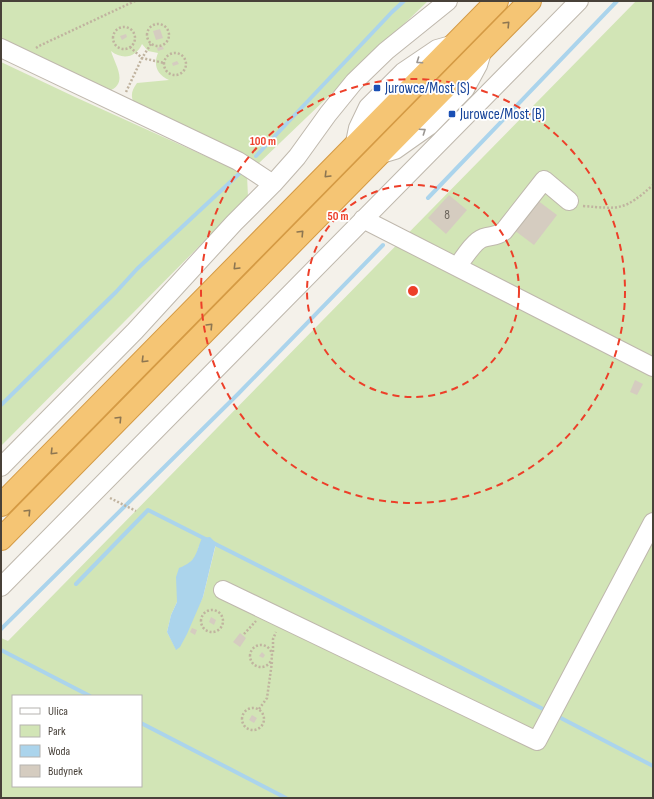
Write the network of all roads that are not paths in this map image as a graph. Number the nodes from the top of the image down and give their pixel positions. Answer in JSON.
{"nodes":[{"id":1,"x":448,"y":1,"type":"edge"},
{"id":2,"x":497,"y":1,"type":"edge"},
{"id":3,"x":530,"y":1,"type":"edge"},
{"id":4,"x":579,"y":1,"type":"edge"},
{"id":5,"x":1,"y":48,"type":"edge"},
{"id":6,"x":273,"y":184,"type":"junction"},
{"id":7,"x":568,"y":201,"type":"road end"},
{"id":8,"x":363,"y":219,"type":"junction"},
{"id":9,"x":457,"y":267,"type":"junction"},
{"id":10,"x":653,"y":368,"type":"edge"},
{"id":11,"x":1,"y":466,"type":"edge"},
{"id":12,"x":1,"y":505,"type":"edge"},
{"id":13,"x":653,"y":522,"type":"edge"},
{"id":14,"x":1,"y":539,"type":"edge"},
{"id":15,"x":1,"y":587,"type":"edge"},
{"id":16,"x":223,"y":590,"type":"dead end"}],
"edges":[{"from":1,"to":6,"type":"street"},
{"from":2,"to":12,"type":"highway","one_way":true},
{"from":14,"to":3,"type":"highway","one_way":true},
{"from":4,"to":8,"type":"street"},
{"from":5,"to":6,"type":"street"},
{"from":6,"to":11,"type":"street"},
{"from":7,"to":9,"type":"street"},
{"from":8,"to":9,"type":"street"},
{"from":8,"to":15,"type":"street"},
{"from":9,"to":10,"type":"street"},
{"from":13,"to":16,"type":"street"}]}
